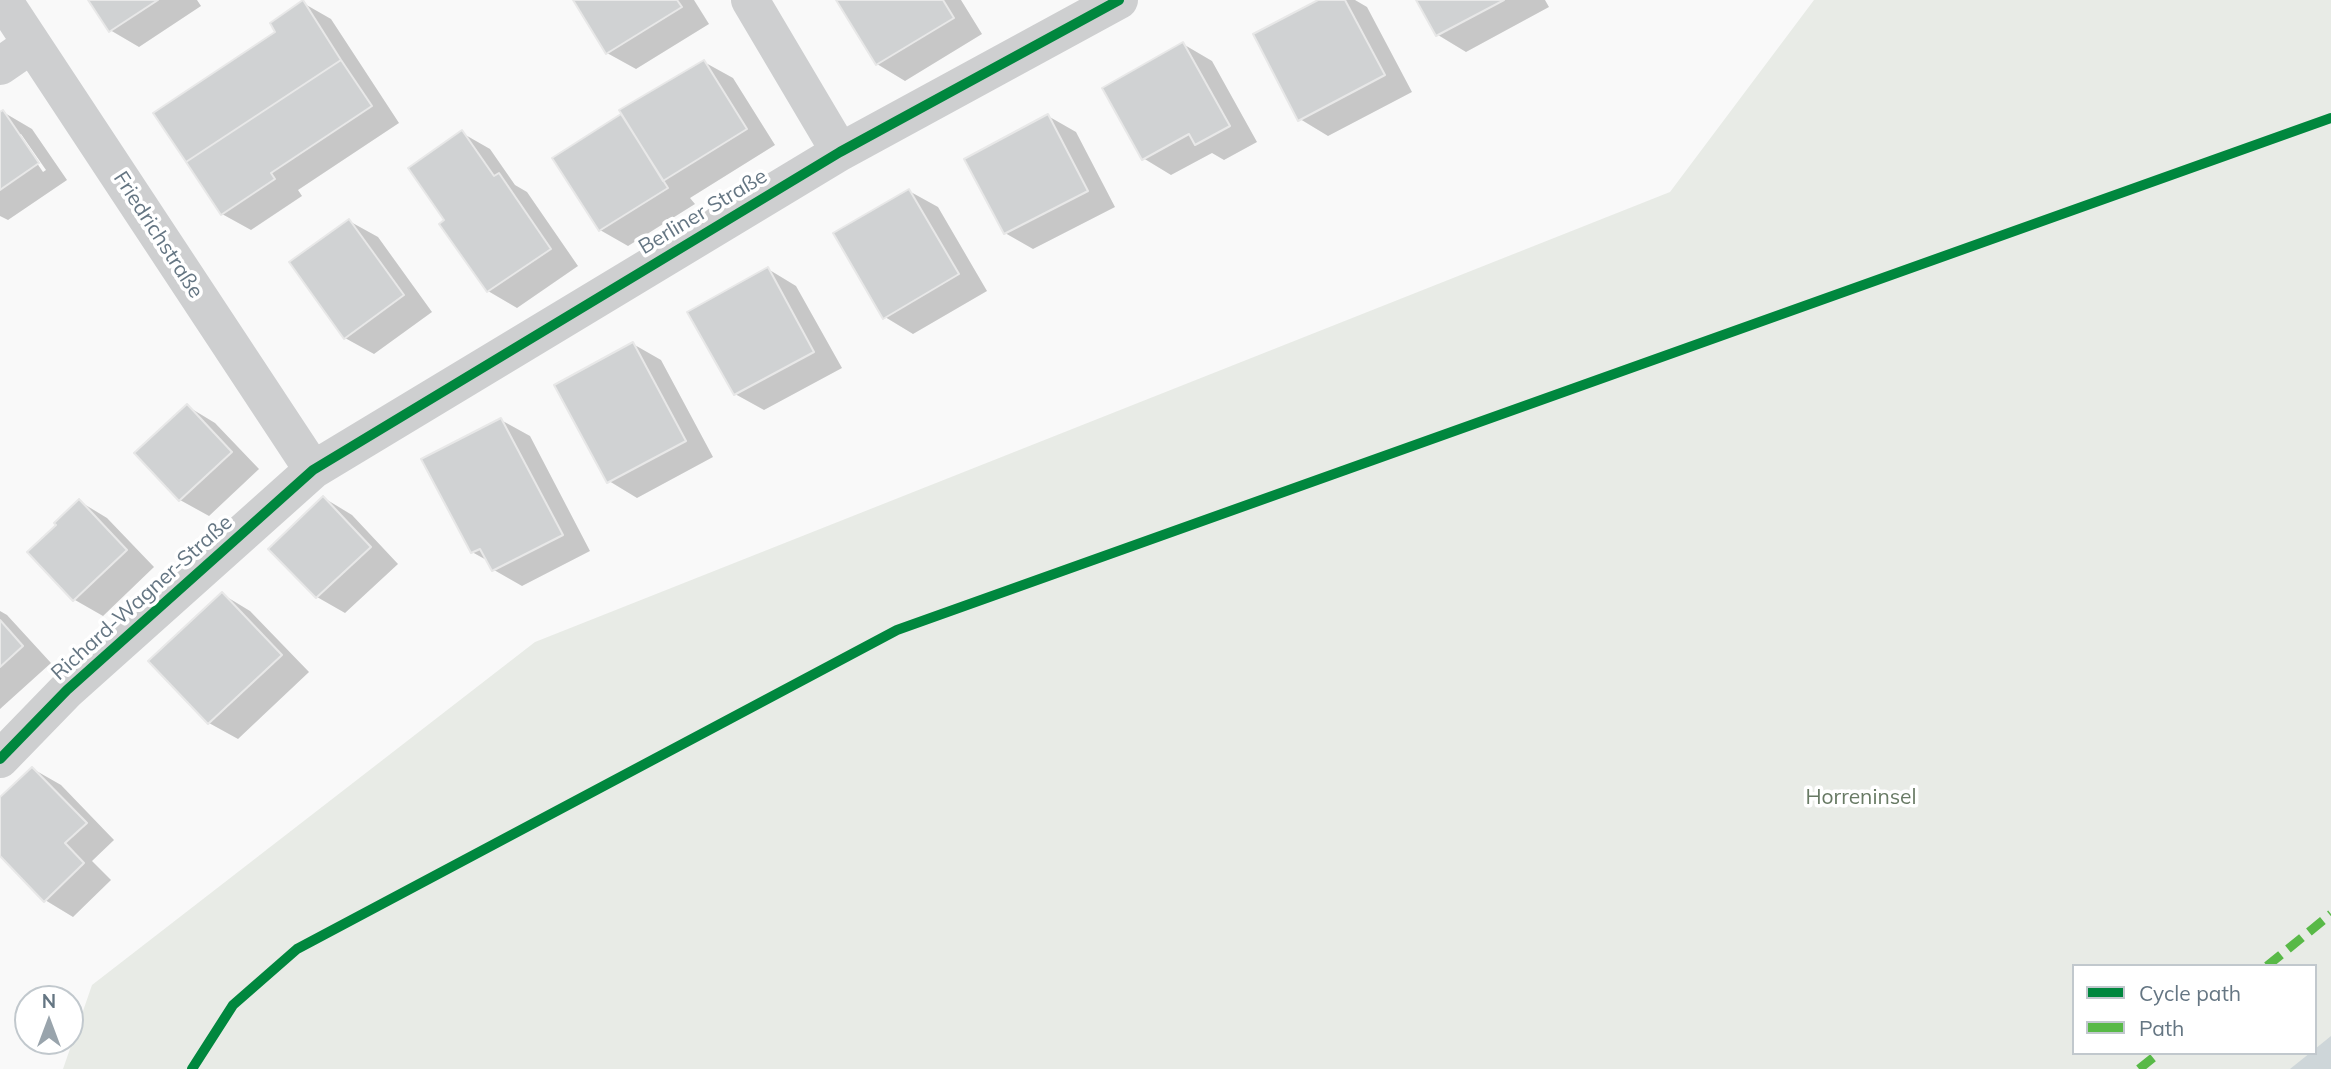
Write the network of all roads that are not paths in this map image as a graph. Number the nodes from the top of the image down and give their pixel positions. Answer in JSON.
{"nodes":[{"id":1,"x":3,"y":0,"type":"edge"},
{"id":2,"x":750,"y":0,"type":"edge"},
{"id":3,"x":1119,"y":0,"type":"edge"},
{"id":4,"x":32,"y":44,"type":"junction"},
{"id":5,"x":0,"y":66,"type":"edge"},
{"id":6,"x":840,"y":152,"type":"junction"},
{"id":7,"x":313,"y":470,"type":"junction"},
{"id":8,"x":0,"y":759,"type":"edge"}],
"edges":[{"from":1,"to":4,"type":"street","name":"Friedrichstraße"},
{"from":2,"to":6,"type":"street"},
{"from":3,"to":6,"type":"street","name":"Berliner Straße"},
{"from":4,"to":5,"type":"street"},
{"from":4,"to":7,"type":"street","name":"Friedrichstraße"},
{"from":6,"to":7,"type":"street","name":"Berliner Straße"},
{"from":7,"to":8,"type":"street","name":"Richard-Wagner-Straße"}]}
